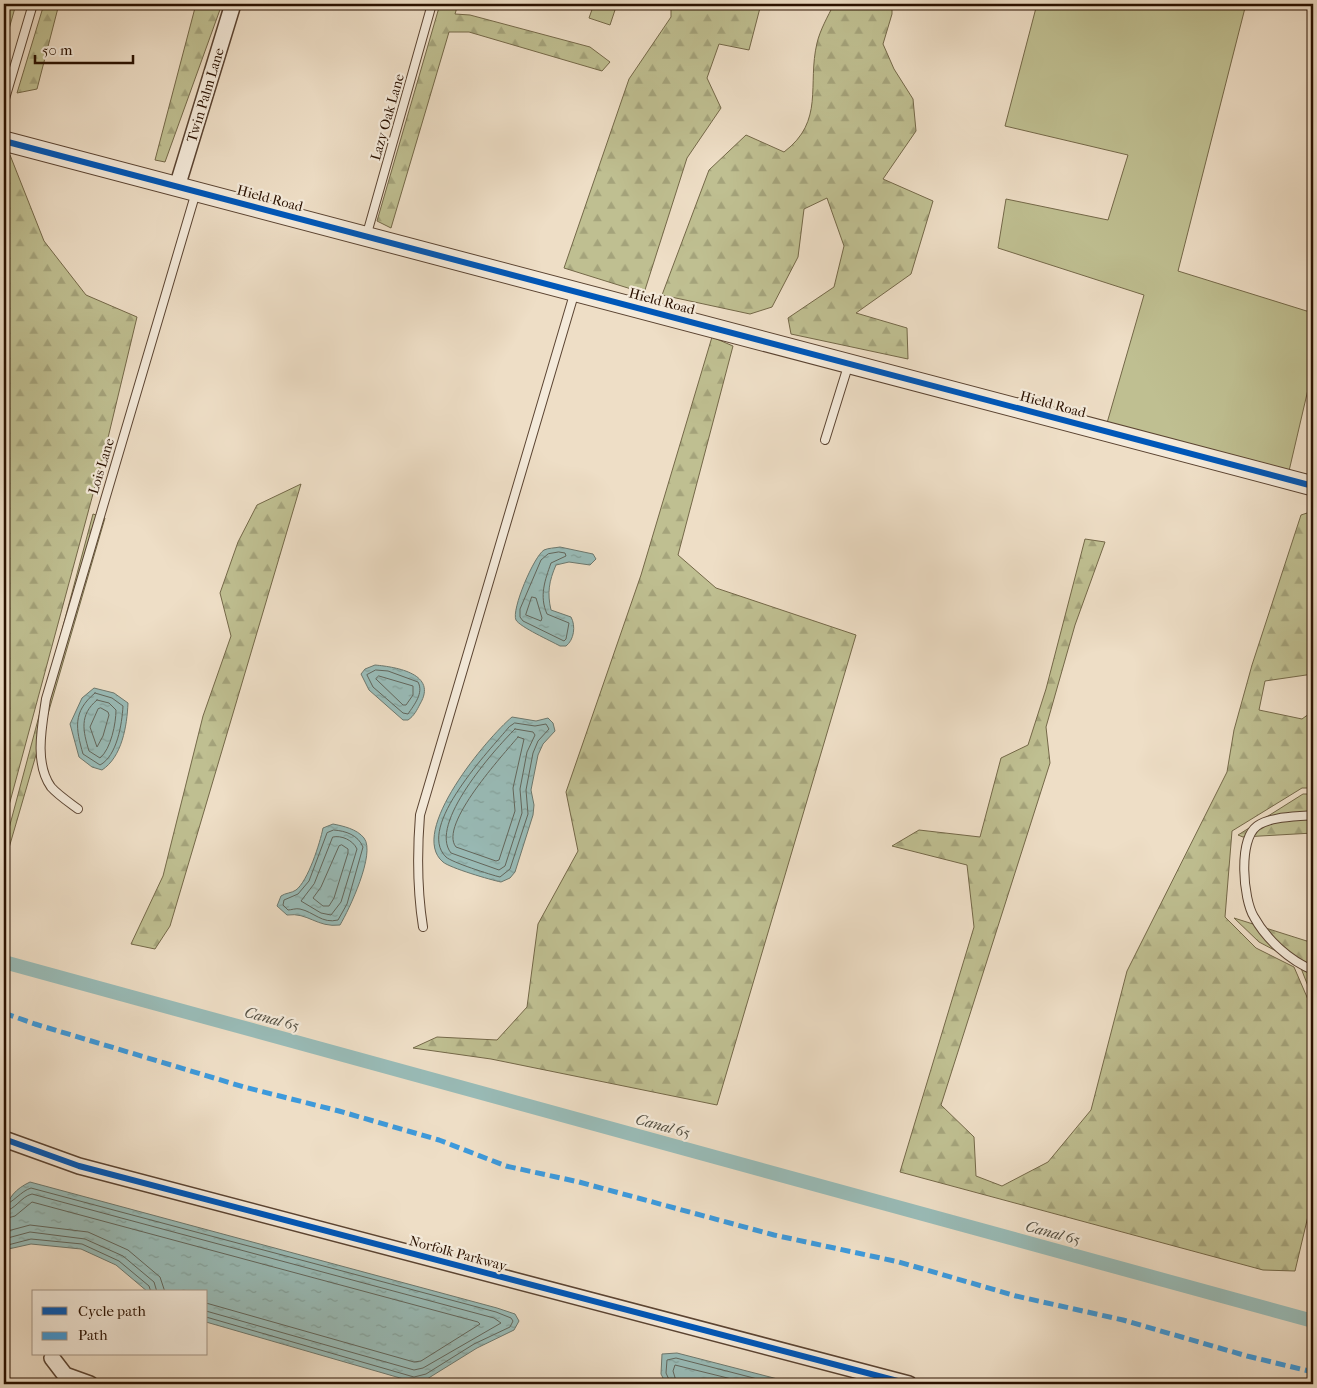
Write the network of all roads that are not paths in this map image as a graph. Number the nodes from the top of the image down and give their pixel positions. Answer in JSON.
{"nodes":[{"id":1,"x":33,"y":4,"type":"edge"},
{"id":2,"x":233,"y":4,"type":"edge"},
{"id":3,"x":432,"y":4,"type":"edge"},
{"id":4,"x":4,"y":102,"type":"edge"},
{"id":5,"x":4,"y":141,"type":"edge"},
{"id":6,"x":177,"y":187,"type":"junction"},
{"id":7,"x":196,"y":192,"type":"junction"},
{"id":8,"x":366,"y":236,"type":"junction"},
{"id":9,"x":575,"y":291,"type":"junction"},
{"id":10,"x":849,"y":363,"type":"junction"},
{"id":11,"x":825,"y":440,"type":"dead end"},
{"id":12,"x":1313,"y":486,"type":"edge"},
{"id":13,"x":78,"y":810,"type":"dead end"},
{"id":14,"x":1313,"y":815,"type":"edge"},
{"id":15,"x":423,"y":927,"type":"dead end"},
{"id":16,"x":1313,"y":970,"type":"edge"},
{"id":17,"x":4,"y":1139,"type":"edge"},
{"id":18,"x":52,"y":1358,"type":"dead end"},
{"id":19,"x":90,"y":1384,"type":"edge"},
{"id":20,"x":909,"y":1384,"type":"edge"}],
"edges":[{"from":1,"to":4,"type":"lane"},
{"from":2,"to":6,"type":"street","name":"Twin Palm Lane"},
{"from":3,"to":8,"type":"lane","name":"Lazy Oak Lane"},
{"from":5,"to":6,"type":"street","name":"Hield Road"},
{"from":6,"to":7,"type":"street","name":"Hield Road"},
{"from":7,"to":8,"type":"street","name":"Hield Road"},
{"from":7,"to":13,"type":"lane","name":"Lois Lane"},
{"from":8,"to":9,"type":"street","name":"Hield Road"},
{"from":9,"to":10,"type":"street","name":"Hield Road"},
{"from":9,"to":15,"type":"lane"},
{"from":10,"to":11,"type":"lane"},
{"from":10,"to":12,"type":"street","name":"Hield Road"},
{"from":14,"to":16,"type":"lane"},
{"from":17,"to":20,"type":"street","name":"Norfolk Parkway"},
{"from":18,"to":19,"type":"street"}]}
